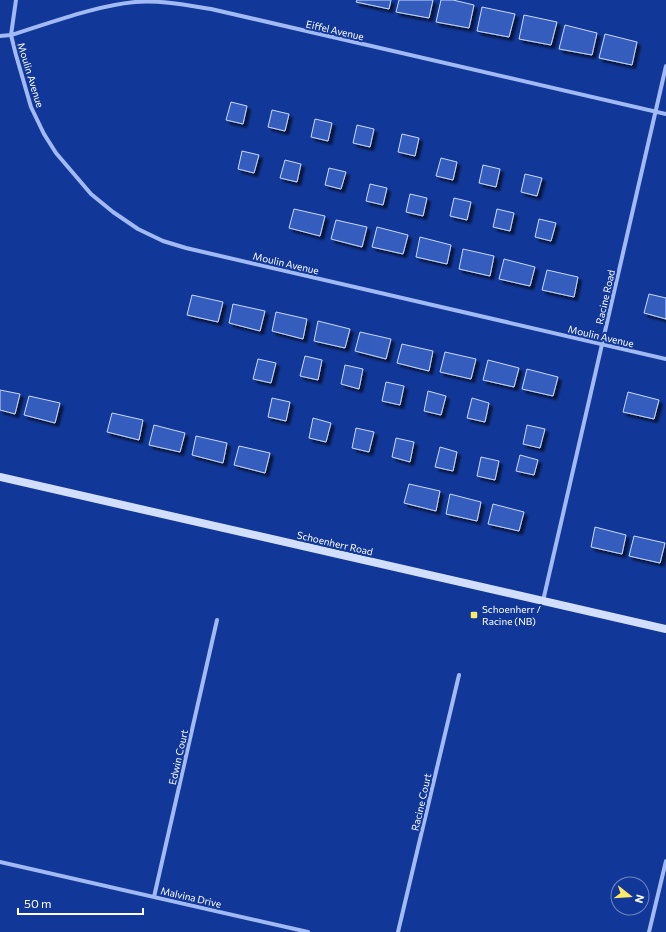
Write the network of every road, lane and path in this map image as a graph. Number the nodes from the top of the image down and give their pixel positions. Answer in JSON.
{"nodes":[{"id":1,"x":16,"y":0,"type":"edge"},
{"id":2,"x":11,"y":35,"type":"junction"},
{"id":3,"x":0,"y":36,"type":"edge"},
{"id":4,"x":666,"y":66,"type":"edge"},
{"id":5,"x":655,"y":111,"type":"junction"},
{"id":6,"x":666,"y":114,"type":"edge"},
{"id":7,"x":602,"y":345,"type":"junction"},
{"id":8,"x":666,"y":359,"type":"edge"},
{"id":9,"x":0,"y":477,"type":"edge"},
{"id":10,"x":543,"y":601,"type":"junction"},
{"id":11,"x":217,"y":620,"type":"dead end"},
{"id":12,"x":666,"y":629,"type":"edge"},
{"id":13,"x":459,"y":675,"type":"dead end"},
{"id":14,"x":666,"y":861,"type":"edge"},
{"id":15,"x":0,"y":862,"type":"edge"},
{"id":16,"x":154,"y":897,"type":"junction"},
{"id":17,"x":308,"y":932,"type":"edge"},
{"id":18,"x":398,"y":932,"type":"edge"},
{"id":19,"x":649,"y":932,"type":"edge"}],
"edges":[{"from":1,"to":2,"type":"street"},
{"from":2,"to":3,"type":"street","name":"Eiffel Avenue"},
{"from":2,"to":5,"type":"street","name":"Eiffel Avenue"},
{"from":2,"to":7,"type":"street","name":"Moulin Avenue"},
{"from":4,"to":5,"type":"street","name":"Racine Road"},
{"from":5,"to":6,"type":"street","name":"Eiffel Avenue"},
{"from":5,"to":7,"type":"street","name":"Racine Road"},
{"from":7,"to":8,"type":"street","name":"Moulin Avenue"},
{"from":7,"to":10,"type":"street","name":"Racine Road"},
{"from":9,"to":10,"type":"main road","name":"Schoenherr Road"},
{"from":10,"to":12,"type":"main road","name":"Schoenherr Road"},
{"from":11,"to":16,"type":"street","name":"Edwin Court"},
{"from":13,"to":18,"type":"street","name":"Racine Court"},
{"from":14,"to":19,"type":"street"},
{"from":15,"to":16,"type":"street","name":"Malvina Drive"},
{"from":16,"to":17,"type":"street","name":"Malvina Drive"}]}
